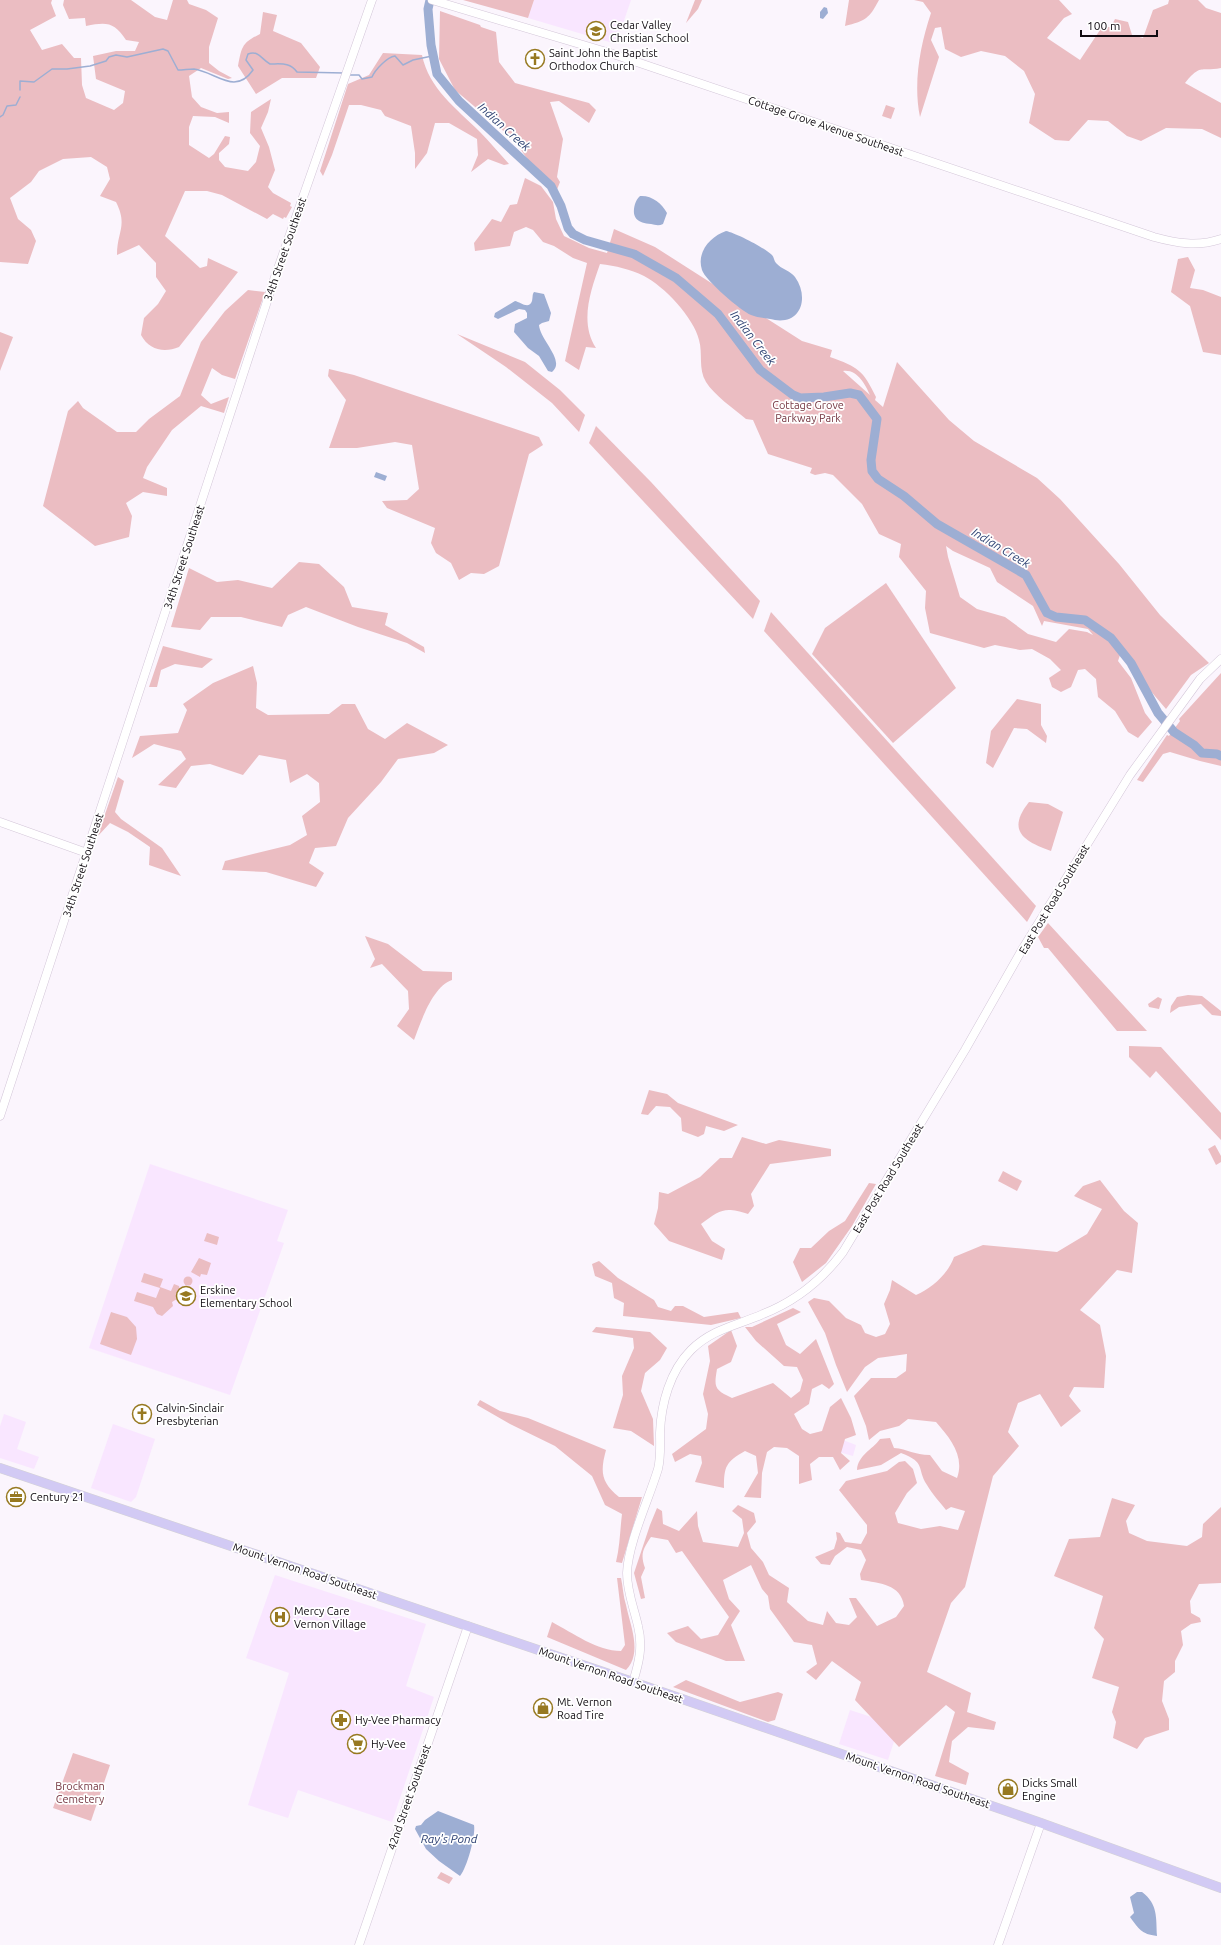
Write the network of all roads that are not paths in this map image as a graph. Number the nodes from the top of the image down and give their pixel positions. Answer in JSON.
{"nodes":[{"id":1,"x":372,"y":0,"type":"edge"},
{"id":2,"x":432,"y":0,"type":"edge"},
{"id":3,"x":1221,"y":239,"type":"edge"},
{"id":4,"x":1221,"y":659,"type":"edge"},
{"id":5,"x":0,"y":822,"type":"edge"},
{"id":6,"x":87,"y":853,"type":"junction"},
{"id":7,"x":0,"y":1116,"type":"edge"},
{"id":8,"x":0,"y":1468,"type":"edge"},
{"id":9,"x":468,"y":1626,"type":"junction"},
{"id":10,"x":633,"y":1682,"type":"junction"},
{"id":11,"x":1041,"y":1822,"type":"junction"},
{"id":12,"x":1221,"y":1888,"type":"edge"},
{"id":13,"x":359,"y":1945,"type":"edge"},
{"id":14,"x":998,"y":1945,"type":"edge"}],
"edges":[{"from":1,"to":6,"type":"main road","name":"34th Street Southeast"},
{"from":2,"to":3,"type":"main road","name":"Cottage Grove Avenue Southeast"},
{"from":4,"to":10,"type":"main road","name":"East Post Road Southeast"},
{"from":5,"to":6,"type":"main road"},
{"from":6,"to":7,"type":"main road","name":"34th Street Southeast"},
{"from":8,"to":9,"type":"main road","name":"Mount Vernon Road Southeast"},
{"from":9,"to":10,"type":"main road","name":"Mount Vernon Road Southeast"},
{"from":9,"to":13,"type":"main road","name":"42nd Street Southeast"},
{"from":10,"to":11,"type":"main road","name":"Mount Vernon Road Southeast"},
{"from":11,"to":12,"type":"main road","name":"Mount Vernon Road Southeast"},
{"from":11,"to":14,"type":"main road"}]}
